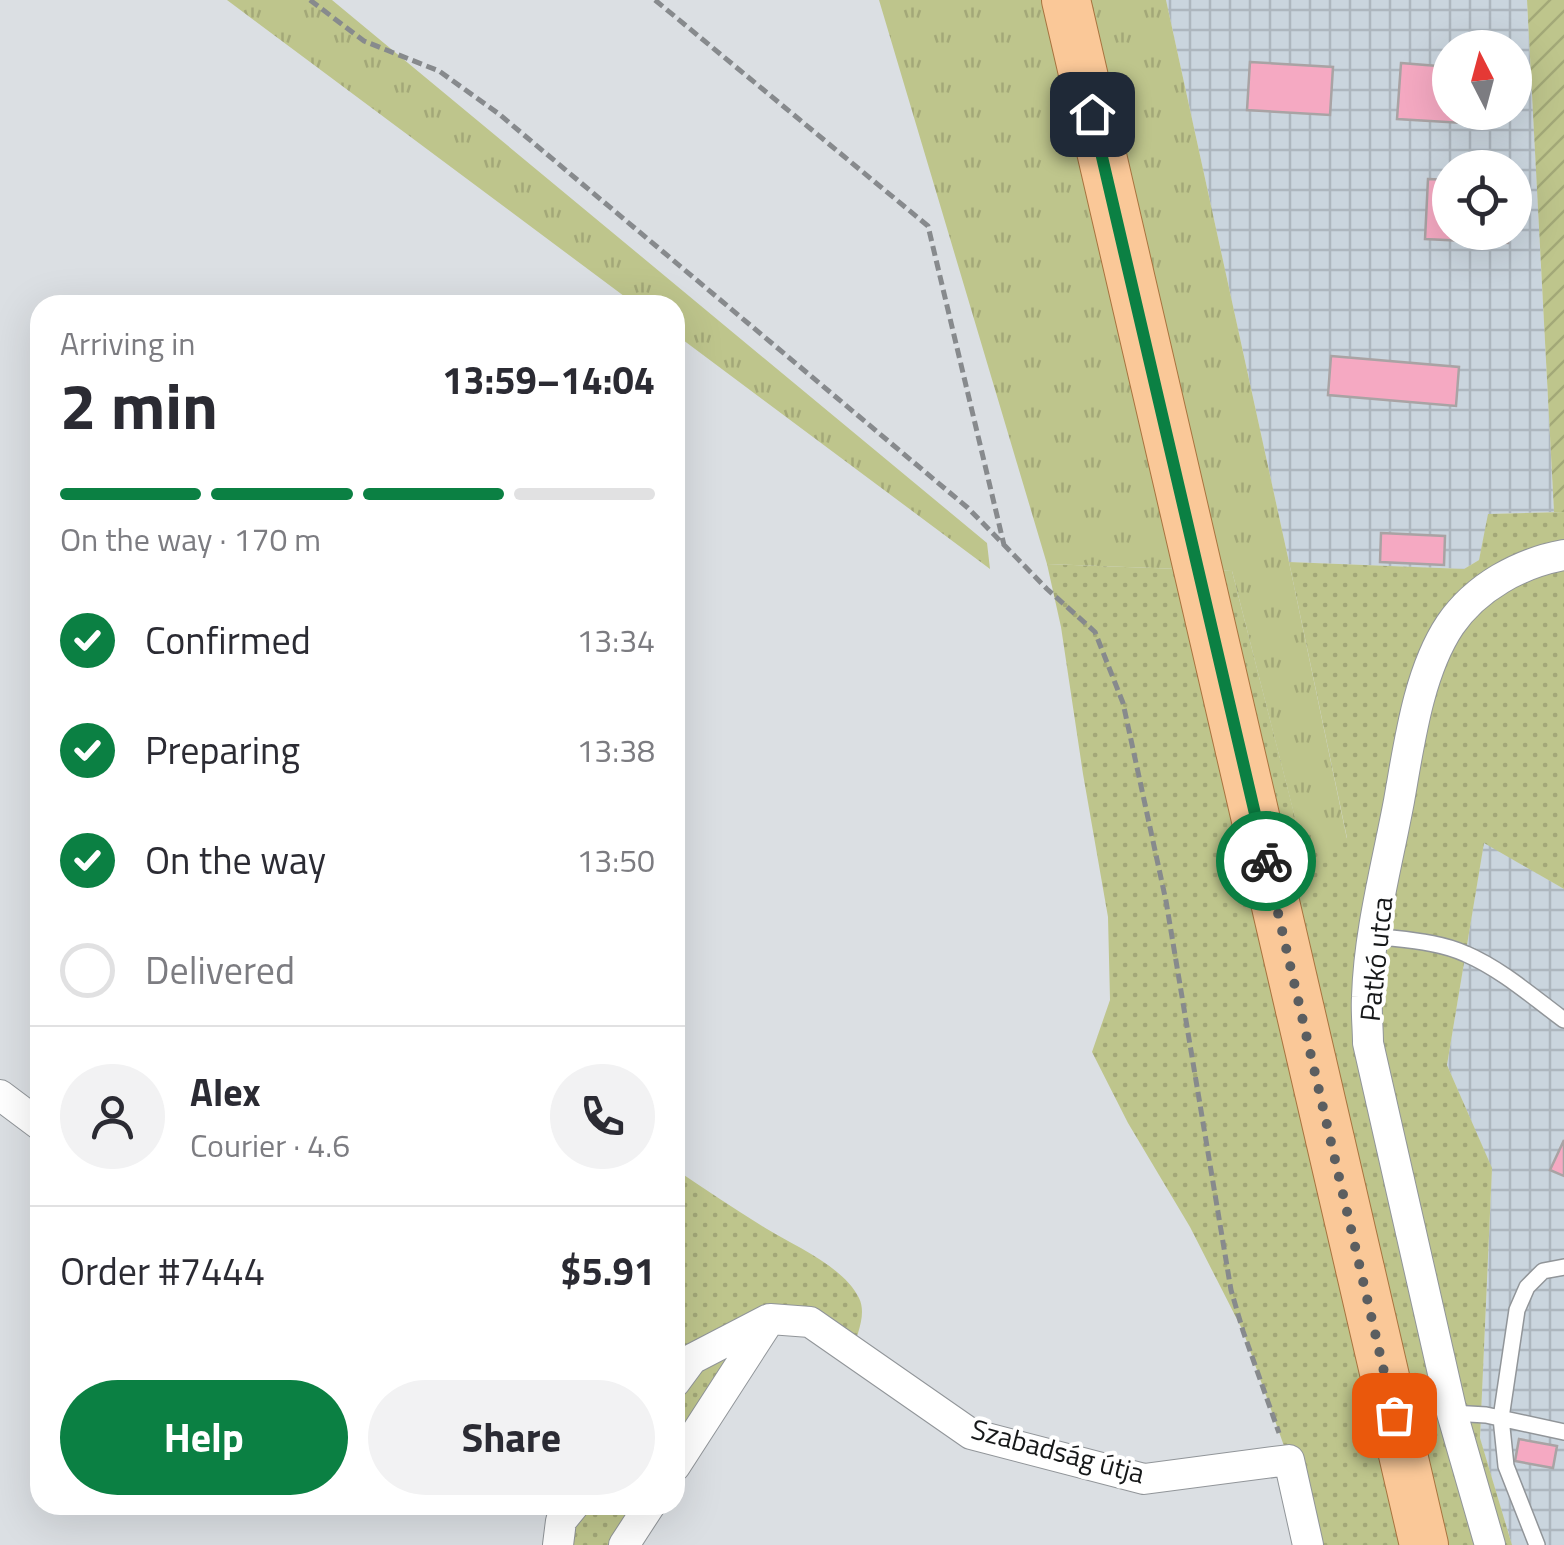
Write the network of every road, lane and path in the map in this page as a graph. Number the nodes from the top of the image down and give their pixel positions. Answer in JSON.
{"nodes":[{"id":1,"x":310,"y":0,"type":"edge"},
{"id":2,"x":655,"y":0,"type":"edge"},
{"id":3,"x":1066,"y":0,"type":"edge"},
{"id":4,"x":1004,"y":545,"type":"junction"},
{"id":5,"x":1564,"y":554,"type":"edge"},
{"id":6,"x":1374,"y":936,"type":"junction"},
{"id":7,"x":1564,"y":1020,"type":"edge"},
{"id":8,"x":0,"y":1095,"type":"edge"},
{"id":9,"x":30,"y":1118,"type":"edge"},
{"id":10,"x":1564,"y":1267,"type":"edge"},
{"id":11,"x":770,"y":1318,"type":"junction"},
{"id":12,"x":685,"y":1368,"type":"edge"},
{"id":13,"x":1452,"y":1413,"type":"junction"},
{"id":14,"x":1501,"y":1418,"type":"junction"},
{"id":15,"x":1564,"y":1432,"type":"edge"},
{"id":16,"x":685,"y":1450,"type":"edge"},
{"id":17,"x":1289,"y":1460,"type":"junction"},
{"id":18,"x":644,"y":1515,"type":"edge"},
{"id":19,"x":624,"y":1545,"type":"edge"},
{"id":20,"x":1308,"y":1545,"type":"edge"},
{"id":21,"x":1424,"y":1545,"type":"edge"},
{"id":22,"x":1490,"y":1545,"type":"edge"},
{"id":23,"x":1537,"y":1545,"type":"edge"}],
"edges":[{"from":1,"to":4,"type":"path"},
{"from":2,"to":4,"type":"path"},
{"from":3,"to":21,"type":"main road"},
{"from":4,"to":17,"type":"path"},
{"from":5,"to":6,"type":"street","name":"Patkó utca"},
{"from":6,"to":7,"type":"lane"},
{"from":6,"to":13,"type":"street","name":"Patkó utca"},
{"from":8,"to":9,"type":"street"},
{"from":10,"to":14,"type":"lane"},
{"from":11,"to":12,"type":"street"},
{"from":11,"to":16,"type":"street"},
{"from":11,"to":17,"type":"street","name":"Szabadság útja"},
{"from":13,"to":14,"type":"lane"},
{"from":13,"to":22,"type":"street","name":"Patkó utca"},
{"from":14,"to":15,"type":"lane"},
{"from":14,"to":23,"type":"lane"},
{"from":17,"to":20,"type":"street"},
{"from":18,"to":19,"type":"street"}]}
